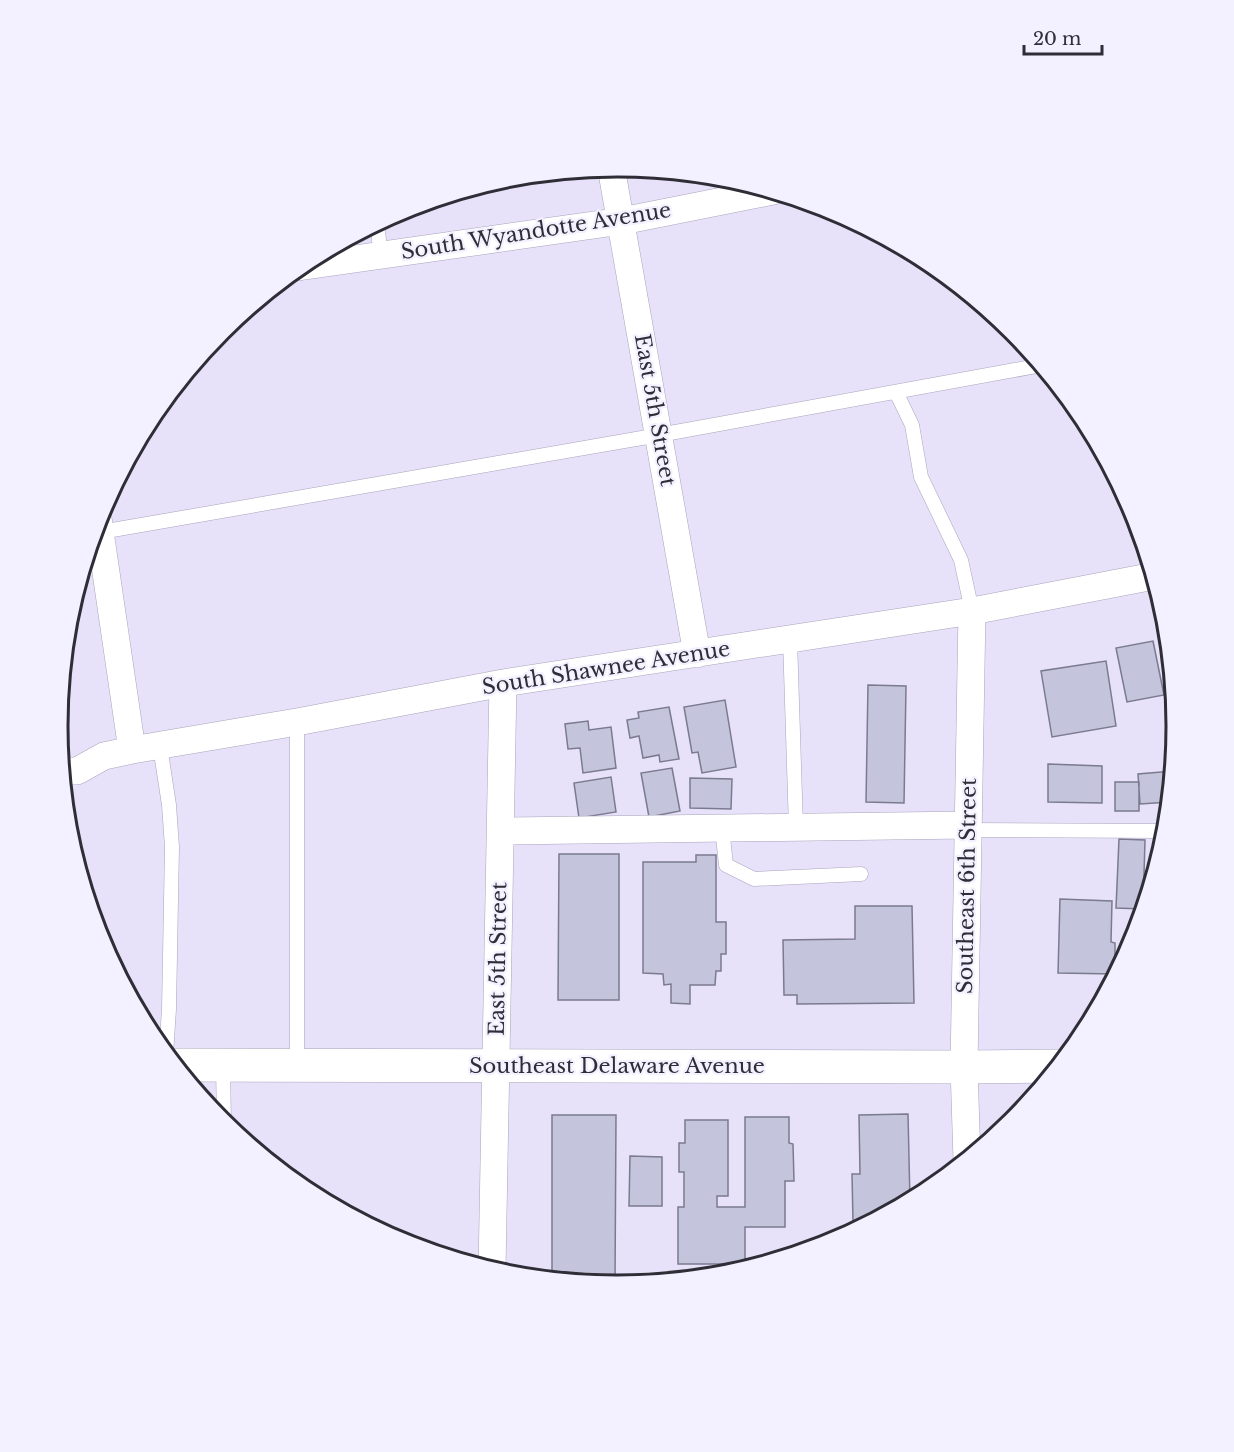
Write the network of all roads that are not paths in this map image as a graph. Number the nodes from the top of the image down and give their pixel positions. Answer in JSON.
{"nodes":[{"id":1,"x":613,"y":176,"type":"edge"},
{"id":2,"x":756,"y":194,"type":"edge"},
{"id":3,"x":622,"y":221,"type":"junction"},
{"id":4,"x":378,"y":231,"type":"edge"},
{"id":5,"x":381,"y":255,"type":"junction"},
{"id":6,"x":320,"y":264,"type":"edge"},
{"id":7,"x":1032,"y":367,"type":"edge"},
{"id":8,"x":896,"y":392,"type":"junction"},
{"id":9,"x":659,"y":435,"type":"junction"},
{"id":10,"x":105,"y":527,"type":"edge"},
{"id":11,"x":99,"y":543,"type":"edge"},
{"id":12,"x":1146,"y":578,"type":"edge"},
{"id":13,"x":972,"y":611,"type":"junction"},
{"id":14,"x":790,"y":639,"type":"junction"},
{"id":15,"x":697,"y":654,"type":"junction"},
{"id":16,"x":503,"y":683,"type":"junction"},
{"id":17,"x":297,"y":722,"type":"junction"},
{"id":18,"x":160,"y":746,"type":"junction"},
{"id":19,"x":132,"y":750,"type":"junction"},
{"id":20,"x":70,"y":773,"type":"edge"},
{"id":21,"x":722,"y":828,"type":"junction"},
{"id":22,"x":796,"y":828,"type":"junction"},
{"id":23,"x":968,"y":828,"type":"junction"},
{"id":24,"x":501,"y":831,"type":"junction"},
{"id":25,"x":1156,"y":831,"type":"edge"},
{"id":26,"x":861,"y":874,"type":"dead end"},
{"id":27,"x":167,"y":1041,"type":"edge"},
{"id":28,"x":184,"y":1065,"type":"edge"},
{"id":29,"x":223,"y":1065,"type":"junction"},
{"id":30,"x":297,"y":1065,"type":"junction"},
{"id":31,"x":496,"y":1066,"type":"junction"},
{"id":32,"x":1049,"y":1066,"type":"edge"},
{"id":33,"x":964,"y":1067,"type":"junction"},
{"id":34,"x":224,"y":1110,"type":"edge"},
{"id":35,"x":967,"y":1150,"type":"edge"},
{"id":36,"x":492,"y":1261,"type":"edge"}],
"edges":[{"from":1,"to":3,"type":"street","name":"East 5th Street"},
{"from":2,"to":3,"type":"street","name":"South Wyandotte Avenue"},
{"from":3,"to":5,"type":"street","name":"South Wyandotte Avenue"},
{"from":3,"to":9,"type":"street","name":"East 5th Street"},
{"from":4,"to":5,"type":"lane"},
{"from":5,"to":6,"type":"street","name":"South Wyandotte Avenue"},
{"from":7,"to":8,"type":"lane"},
{"from":8,"to":9,"type":"lane"},
{"from":8,"to":13,"type":"lane"},
{"from":9,"to":10,"type":"lane"},
{"from":9,"to":15,"type":"street","name":"East 5th Street"},
{"from":11,"to":19,"type":"street"},
{"from":12,"to":13,"type":"street","name":"South Shawnee Avenue"},
{"from":13,"to":14,"type":"street","name":"South Shawnee Avenue"},
{"from":13,"to":23,"type":"street","name":"Southeast 6th Street"},
{"from":14,"to":15,"type":"street","name":"South Shawnee Avenue"},
{"from":14,"to":22,"type":"lane"},
{"from":15,"to":16,"type":"street","name":"South Shawnee Avenue"},
{"from":16,"to":17,"type":"street","name":"South Shawnee Avenue"},
{"from":16,"to":24,"type":"street","name":"East 5th Street"},
{"from":17,"to":18,"type":"street","name":"South Shawnee Avenue"},
{"from":17,"to":30,"type":"lane"},
{"from":18,"to":19,"type":"street","name":"South Shawnee Avenue"},
{"from":18,"to":27,"type":"lane"},
{"from":19,"to":20,"type":"street","name":"South Shawnee Avenue"},
{"from":21,"to":22,"type":"street"},
{"from":21,"to":24,"type":"street"},
{"from":21,"to":26,"type":"lane"},
{"from":22,"to":23,"type":"street"},
{"from":23,"to":25,"type":"lane"},
{"from":23,"to":33,"type":"street","name":"Southeast 6th Street"},
{"from":24,"to":31,"type":"street","name":"East 5th Street"},
{"from":28,"to":29,"type":"street","name":"Southeast Delaware Avenue"},
{"from":29,"to":30,"type":"street","name":"Southeast Delaware Avenue"},
{"from":29,"to":34,"type":"lane"},
{"from":30,"to":31,"type":"street","name":"Southeast Delaware Avenue"},
{"from":31,"to":33,"type":"street","name":"Southeast Delaware Avenue"},
{"from":31,"to":36,"type":"street","name":"East 5th Street"},
{"from":32,"to":33,"type":"street","name":"Southeast Delaware Avenue"},
{"from":33,"to":35,"type":"street","name":"Southeast 6th Street"}]}
